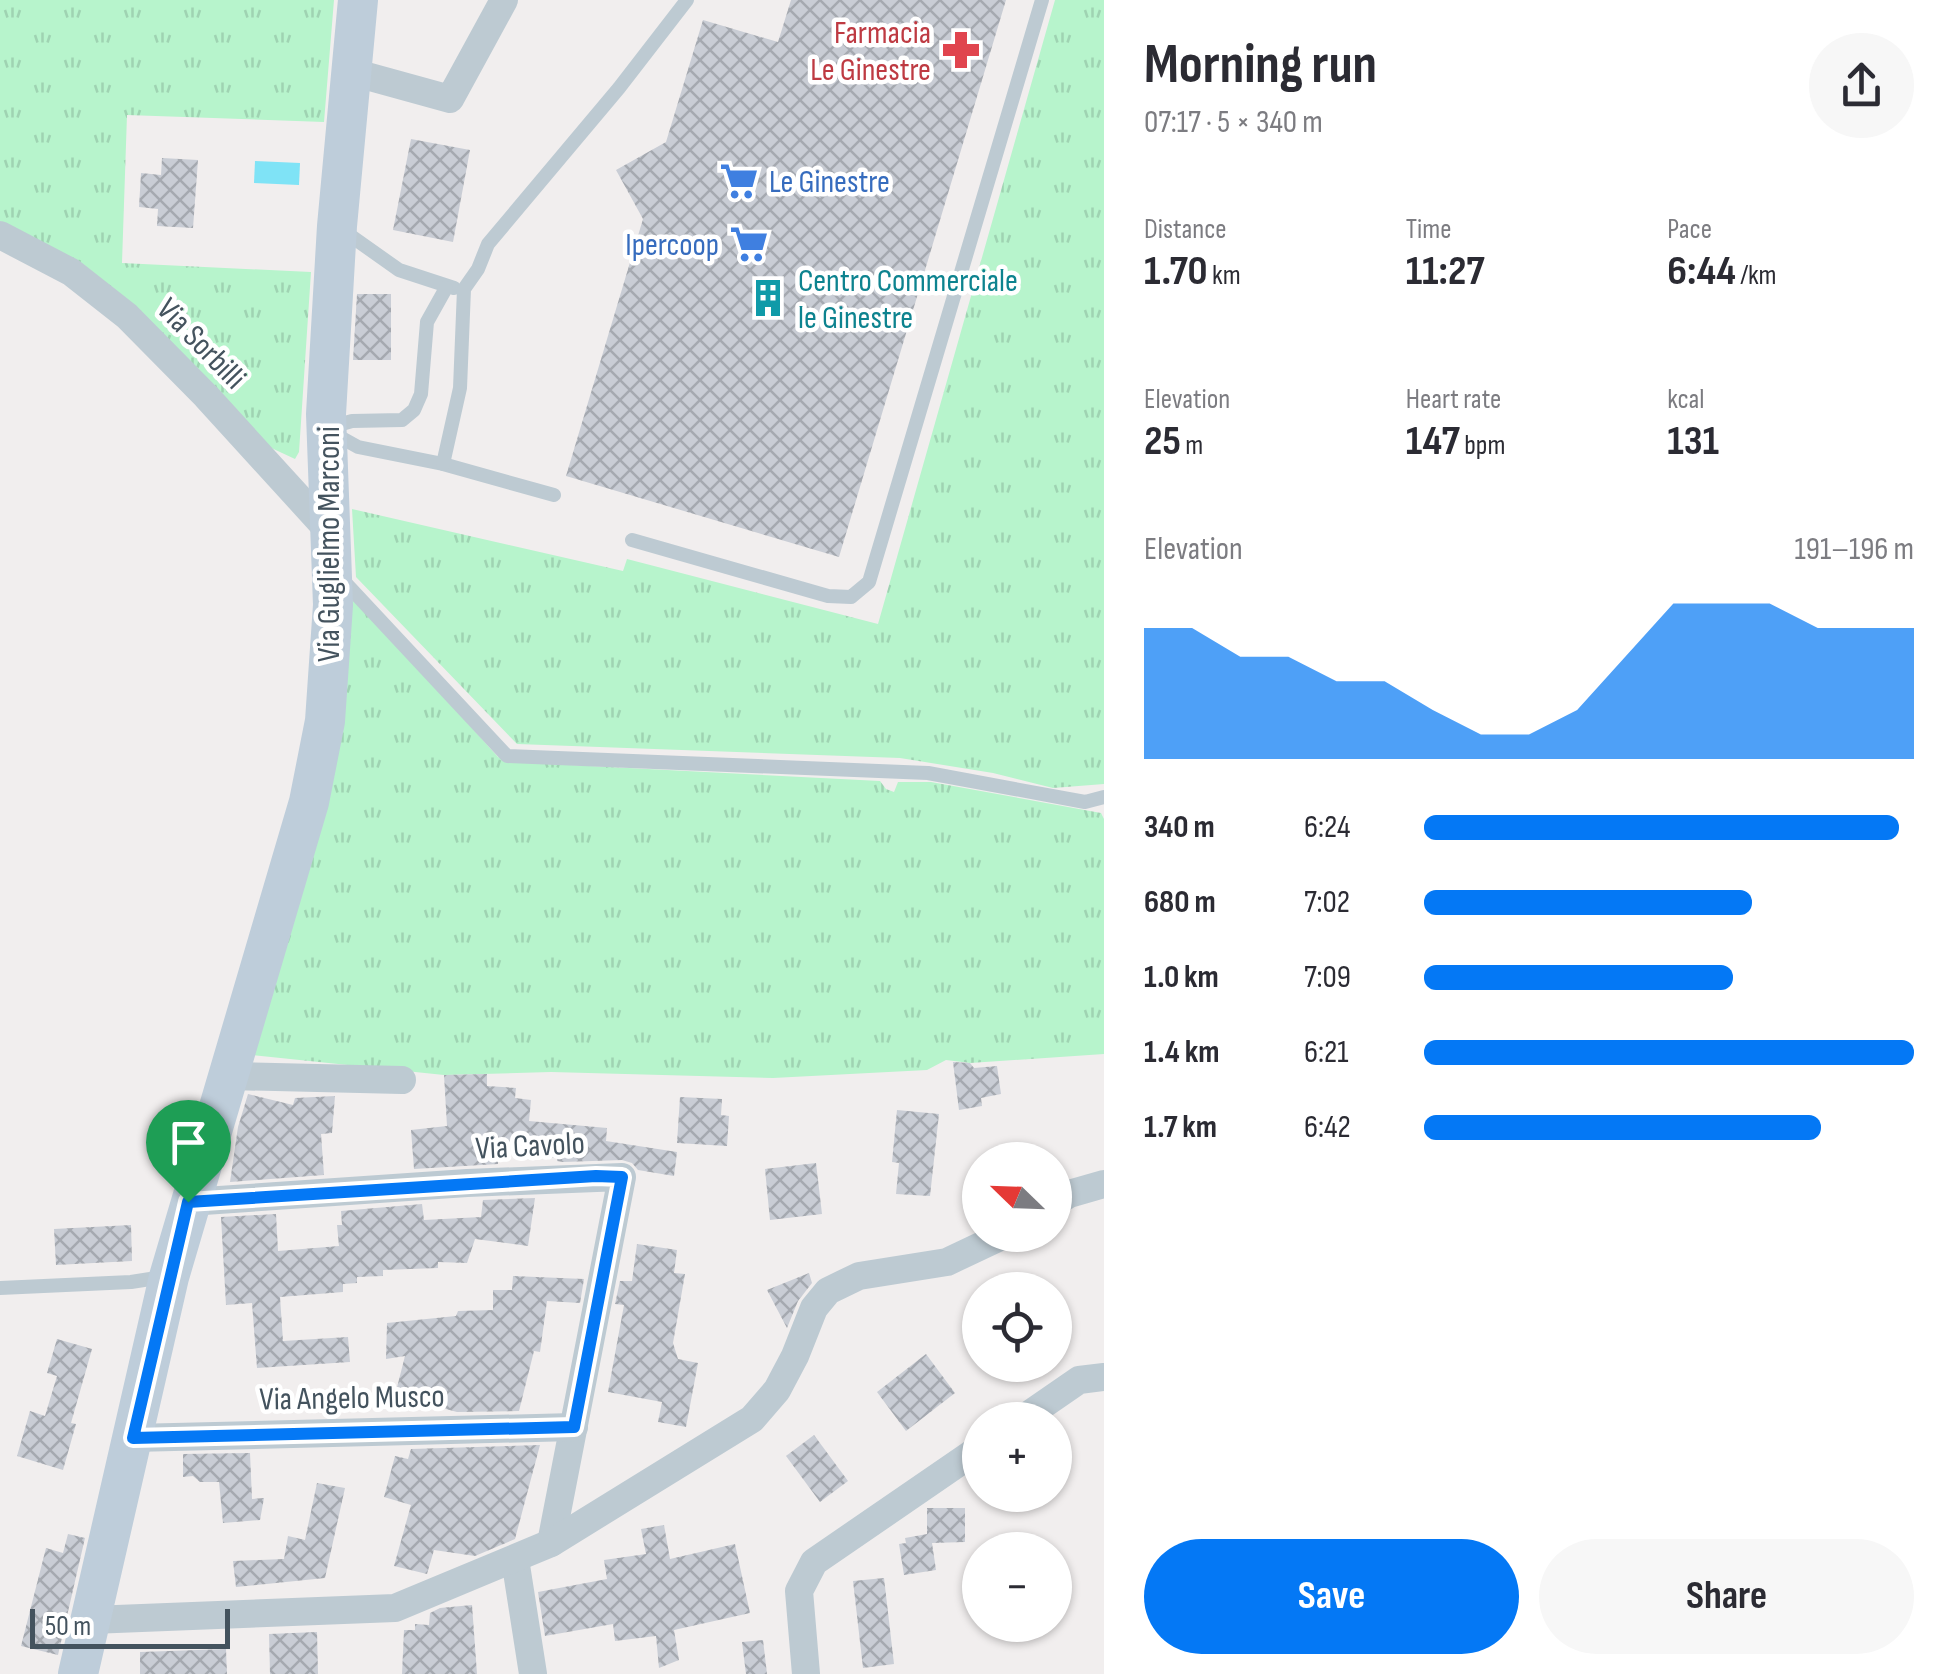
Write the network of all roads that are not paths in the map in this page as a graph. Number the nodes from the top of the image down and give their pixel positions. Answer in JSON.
{"nodes":[{"id":1,"x":358,"y":0,"type":"edge"},
{"id":2,"x":504,"y":0,"type":"edge"},
{"id":3,"x":687,"y":0,"type":"edge"},
{"id":4,"x":1042,"y":0,"type":"edge"},
{"id":5,"x":352,"y":72,"type":"junction"},
{"id":6,"x":337,"y":226,"type":"junction"},
{"id":7,"x":0,"y":235,"type":"edge"},
{"id":8,"x":446,"y":288,"type":"junction"},
{"id":9,"x":464,"y":289,"type":"junction"},
{"id":10,"x":326,"y":429,"type":"junction"},
{"id":11,"x":442,"y":464,"type":"junction"},
{"id":12,"x":554,"y":495,"type":"dead end"},
{"id":13,"x":632,"y":540,"type":"dead end"},
{"id":14,"x":330,"y":550,"type":"junction"},
{"id":15,"x":1104,"y":797,"type":"edge"},
{"id":16,"x":229,"y":1076,"type":"junction"},
{"id":17,"x":402,"y":1080,"type":"dead end"},
{"id":18,"x":1104,"y":1184,"type":"edge"},
{"id":19,"x":1072,"y":1193,"type":"edge"},
{"id":20,"x":188,"y":1202,"type":"junction"},
{"id":21,"x":968,"y":1252,"type":"edge"},
{"id":22,"x":169,"y":1276,"type":"junction"},
{"id":23,"x":0,"y":1288,"type":"edge"},
{"id":24,"x":1104,"y":1377,"type":"edge"},
{"id":25,"x":1047,"y":1402,"type":"edge"},
{"id":26,"x":574,"y":1427,"type":"junction"},
{"id":27,"x":133,"y":1438,"type":"junction"},
{"id":28,"x":962,"y":1460,"type":"edge"},
{"id":29,"x":551,"y":1543,"type":"junction"},
{"id":30,"x":515,"y":1559,"type":"junction"},
{"id":31,"x":91,"y":1620,"type":"junction"},
{"id":32,"x":78,"y":1674,"type":"edge"},
{"id":33,"x":533,"y":1674,"type":"edge"},
{"id":34,"x":806,"y":1674,"type":"edge"}],
"edges":[{"from":1,"to":5,"type":"main road","name":"Via Guglielmo Marconi"},
{"from":2,"to":5,"type":"street"},
{"from":3,"to":9,"type":"lane"},
{"from":4,"to":13,"type":"lane"},
{"from":5,"to":6,"type":"main road","name":"Via Guglielmo Marconi"},
{"from":6,"to":8,"type":"lane"},
{"from":6,"to":10,"type":"main road","name":"Via Guglielmo Marconi"},
{"from":7,"to":14,"type":"street","name":"Via Sorbilli"},
{"from":8,"to":9,"type":"lane"},
{"from":8,"to":10,"type":"lane"},
{"from":9,"to":11,"type":"lane"},
{"from":10,"to":11,"type":"lane"},
{"from":10,"to":14,"type":"main road","name":"Via Guglielmo Marconi"},
{"from":11,"to":12,"type":"lane"},
{"from":14,"to":15,"type":"lane"},
{"from":14,"to":16,"type":"main road","name":"Via Guglielmo Marconi"},
{"from":16,"to":17,"type":"street"},
{"from":16,"to":20,"type":"main road","name":"Via Guglielmo Marconi"},
{"from":18,"to":19,"type":"street"},
{"from":20,"to":22,"type":"main road","name":"Via Guglielmo Marconi"},
{"from":20,"to":26,"type":"street","name":"Via Cavolo"},
{"from":21,"to":29,"type":"street"},
{"from":22,"to":23,"type":"lane"},
{"from":22,"to":27,"type":"main road","name":"Via Guglielmo Marconi"},
{"from":24,"to":25,"type":"street"},
{"from":26,"to":27,"type":"street","name":"Via Angelo Musco"},
{"from":26,"to":29,"type":"street","name":"Via Cavolo"},
{"from":27,"to":31,"type":"main road","name":"Via Guglielmo Marconi"},
{"from":28,"to":34,"type":"street"},
{"from":29,"to":30,"type":"street"},
{"from":30,"to":31,"type":"street"},
{"from":30,"to":33,"type":"street"},
{"from":31,"to":32,"type":"main road","name":"Via Guglielmo Marconi"}]}
